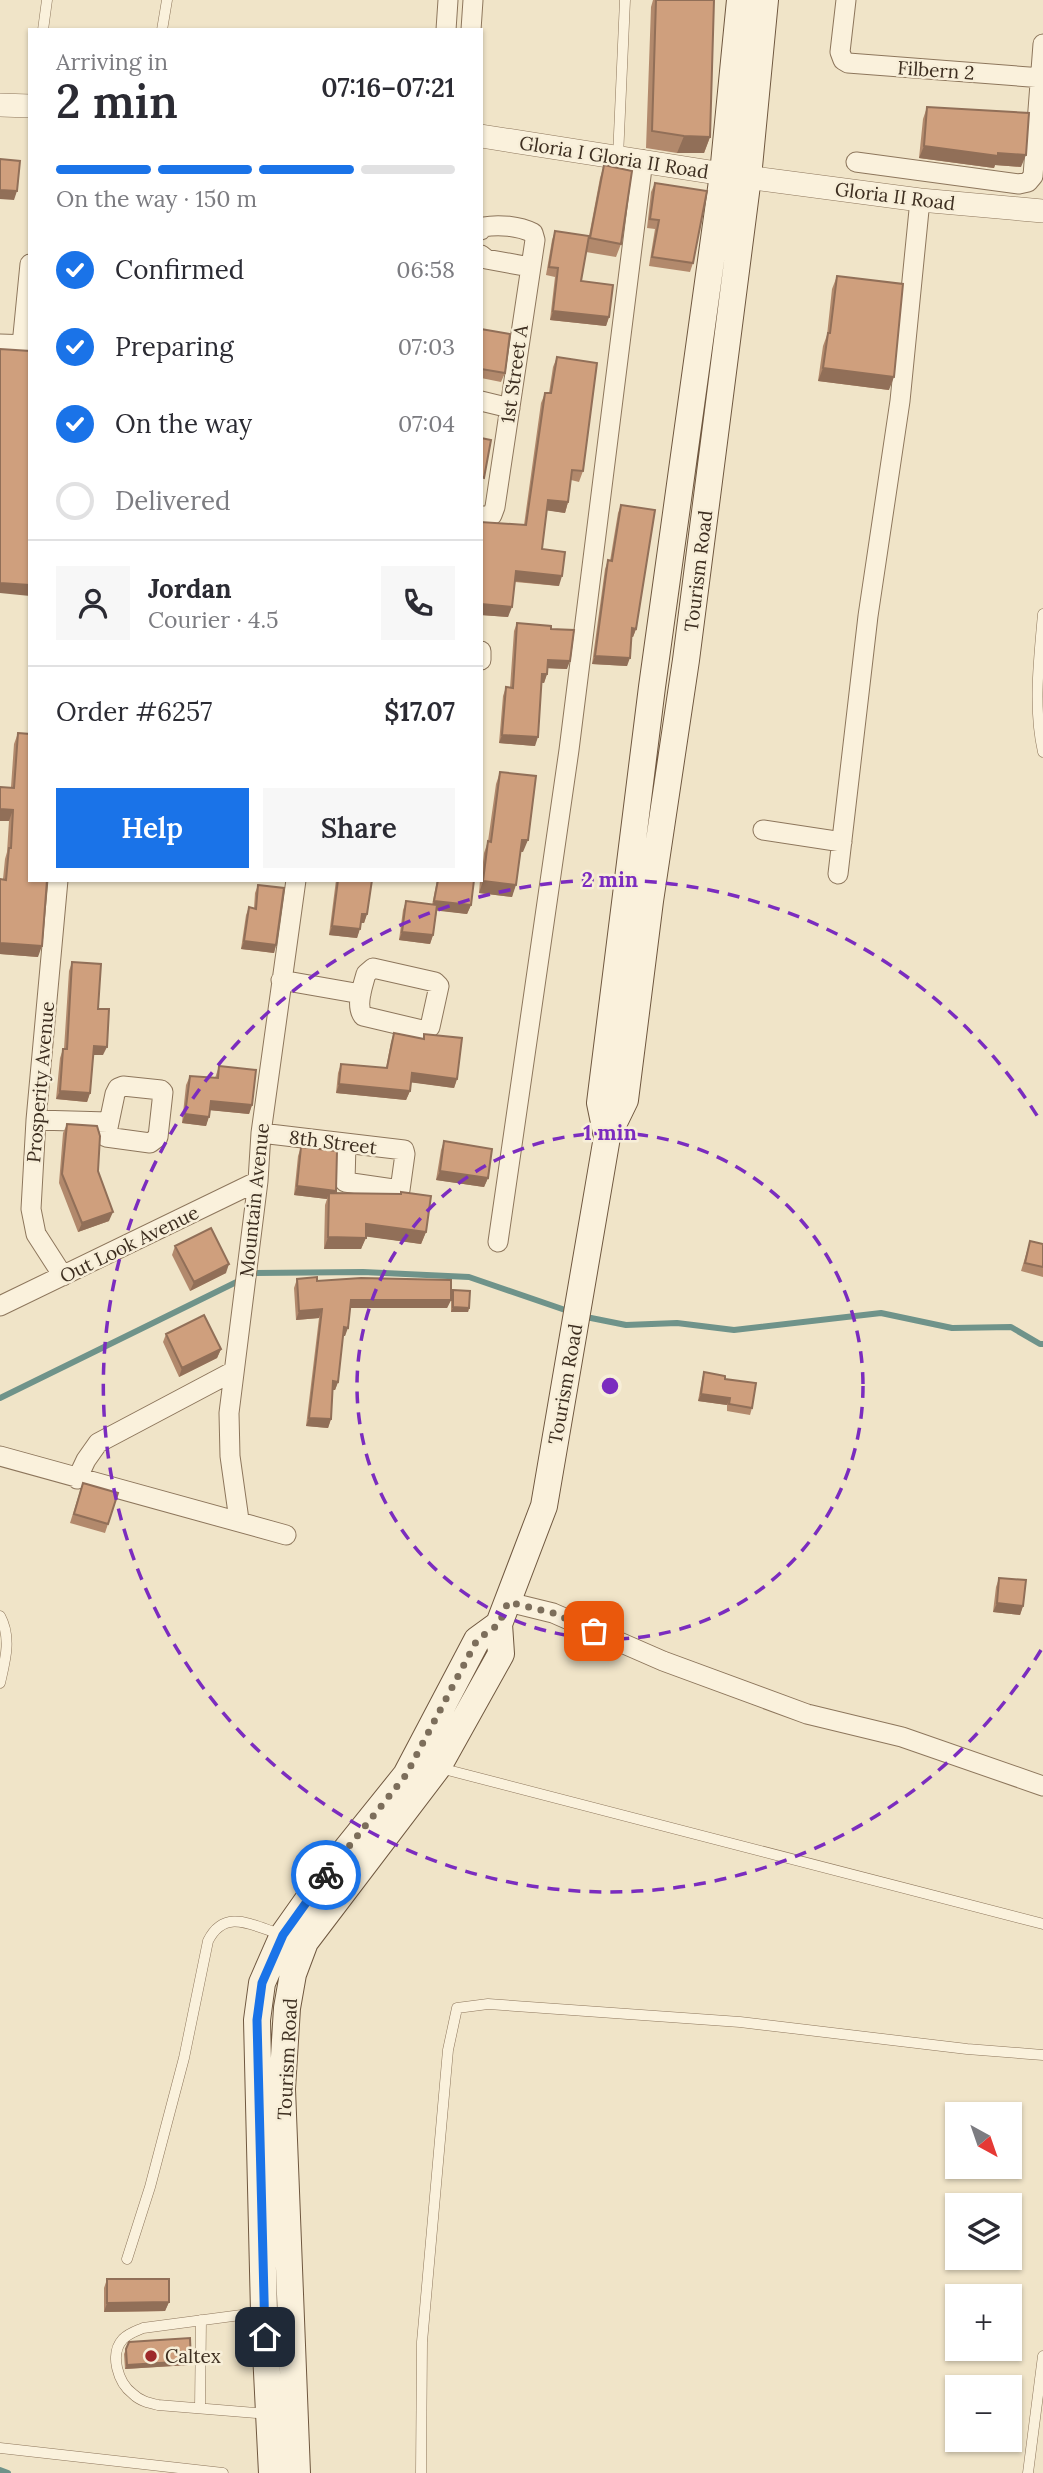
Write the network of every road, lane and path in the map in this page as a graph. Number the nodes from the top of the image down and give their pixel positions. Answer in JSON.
{"nodes":[{"id":1,"x":47,"y":0,"type":"edge"},
{"id":2,"x":167,"y":0,"type":"edge"},
{"id":3,"x":447,"y":0,"type":"edge"},
{"id":4,"x":473,"y":0,"type":"edge"},
{"id":5,"x":625,"y":0,"type":"edge"},
{"id":6,"x":740,"y":0,"type":"edge"},
{"id":7,"x":765,"y":0,"type":"edge"},
{"id":8,"x":846,"y":0,"type":"edge"},
{"id":9,"x":43,"y":28,"type":"edge"},
{"id":10,"x":162,"y":28,"type":"edge"},
{"id":11,"x":446,"y":28,"type":"edge"},
{"id":12,"x":471,"y":28,"type":"edge"},
{"id":13,"x":1043,"y":44,"type":"edge"},
{"id":14,"x":1041,"y":78,"type":"edge"},
{"id":15,"x":0,"y":105,"type":"edge"},
{"id":16,"x":28,"y":106,"type":"edge"},
{"id":17,"x":483,"y":136,"type":"edge"},
{"id":18,"x":618,"y":157,"type":"junction"},
{"id":19,"x":643,"y":160,"type":"junction"},
{"id":20,"x":856,"y":162,"type":"dead end"},
{"id":21,"x":736,"y":176,"type":"junction"},
{"id":22,"x":920,"y":200,"type":"junction"},
{"id":23,"x":1043,"y":211,"type":"edge"},
{"id":24,"x":483,"y":227,"type":"edge"},
{"id":25,"x":483,"y":257,"type":"edge"},
{"id":26,"x":530,"y":267,"type":"junction"},
{"id":27,"x":28,"y":306,"type":"edge"},
{"id":28,"x":0,"y":344,"type":"edge"},
{"id":29,"x":26,"y":345,"type":"edge"},
{"id":30,"x":483,"y":401,"type":"edge"},
{"id":31,"x":510,"y":408,"type":"junction"},
{"id":32,"x":483,"y":516,"type":"edge"},
{"id":33,"x":1043,"y":614,"type":"edge"},
{"id":34,"x":1043,"y":752,"type":"edge"},
{"id":35,"x":763,"y":830,"type":"dead end"},
{"id":36,"x":842,"y":842,"type":"junction"},
{"id":37,"x":838,"y":874,"type":"dead end"},
{"id":38,"x":58,"y":882,"type":"edge"},
{"id":39,"x":296,"y":882,"type":"edge"},
{"id":40,"x":281,"y":980,"type":"junction"},
{"id":41,"x":361,"y":994,"type":"dead end"},
{"id":42,"x":36,"y":1120,"type":"junction"},
{"id":43,"x":108,"y":1122,"type":"dead end"},
{"id":44,"x":261,"y":1133,"type":"junction"},
{"id":45,"x":346,"y":1144,"type":"junction"},
{"id":46,"x":258,"y":1181,"type":"junction"},
{"id":47,"x":498,"y":1242,"type":"dead end"},
{"id":48,"x":63,"y":1276,"type":"junction"},
{"id":49,"x":0,"y":1306,"type":"edge"},
{"id":50,"x":233,"y":1372,"type":"junction"},
{"id":51,"x":0,"y":1456,"type":"edge"},
{"id":52,"x":77,"y":1479,"type":"junction"},
{"id":53,"x":239,"y":1520,"type":"junction"},
{"id":54,"x":286,"y":1535,"type":"dead end"},
{"id":55,"x":504,"y":1613,"type":"junction"},
{"id":56,"x":0,"y":1616,"type":"edge"},
{"id":57,"x":0,"y":1683,"type":"edge"},
{"id":58,"x":427,"y":1764,"type":"junction"},
{"id":59,"x":1043,"y":1786,"type":"edge"},
{"id":60,"x":1043,"y":1924,"type":"edge"},
{"id":61,"x":283,"y":1935,"type":"junction"},
{"id":62,"x":1043,"y":2055,"type":"edge"},
{"id":63,"x":127,"y":2259,"type":"dead end"},
{"id":64,"x":264,"y":2312,"type":"junction"},
{"id":65,"x":201,"y":2320,"type":"junction"},
{"id":66,"x":1043,"y":2356,"type":"edge"},
{"id":67,"x":200,"y":2408,"type":"junction"},
{"id":68,"x":270,"y":2414,"type":"junction"},
{"id":69,"x":0,"y":2448,"type":"edge"},
{"id":70,"x":223,"y":2473,"type":"edge"},
{"id":71,"x":272,"y":2473,"type":"edge"},
{"id":72,"x":297,"y":2473,"type":"edge"},
{"id":73,"x":421,"y":2473,"type":"edge"},
{"id":74,"x":1028,"y":2473,"type":"edge"}],
"edges":[{"from":1,"to":9,"type":"lane"},
{"from":2,"to":10,"type":"lane"},
{"from":3,"to":11,"type":"street"},
{"from":4,"to":12,"type":"street"},
{"from":5,"to":18,"type":"lane"},
{"from":6,"to":21,"type":"main road","name":"Tourism Road"},
{"from":7,"to":21,"type":"main road","name":"Tourism Road"},
{"from":8,"to":14,"type":"street","name":"Filbern 2"},
{"from":13,"to":14,"type":"street"},
{"from":14,"to":20,"type":"street"},
{"from":15,"to":16,"type":"street"},
{"from":17,"to":18,"type":"street","name":"Gloria I Gloria II Road"},
{"from":18,"to":19,"type":"street","name":"Gloria I Gloria II Road"},
{"from":19,"to":21,"type":"street","name":"Gloria I Gloria II Road"},
{"from":19,"to":47,"type":"street"},
{"from":21,"to":22,"type":"street","name":"Gloria II Road"},
{"from":21,"to":55,"type":"main road","name":"Tourism Road"},
{"from":22,"to":23,"type":"street","name":"Gloria II Road"},
{"from":22,"to":36,"type":"street"},
{"from":24,"to":26,"type":"street","name":"1st Street A"},
{"from":25,"to":26,"type":"street"},
{"from":26,"to":31,"type":"street","name":"1st Street A"},
{"from":27,"to":29,"type":"street"},
{"from":28,"to":29,"type":"street"},
{"from":30,"to":31,"type":"street"},
{"from":31,"to":32,"type":"street","name":"1st Street A"},
{"from":33,"to":34,"type":"lane"},
{"from":35,"to":36,"type":"street"},
{"from":36,"to":37,"type":"street"},
{"from":38,"to":42,"type":"street","name":"Prosperity Avenue"},
{"from":39,"to":40,"type":"street","name":"Mountain Avenue"},
{"from":40,"to":41,"type":"street"},
{"from":40,"to":44,"type":"street","name":"Mountain Avenue"},
{"from":42,"to":43,"type":"street"},
{"from":42,"to":48,"type":"street","name":"Prosperity Avenue"},
{"from":44,"to":45,"type":"street","name":"8th Street"},
{"from":44,"to":46,"type":"street","name":"Mountain Avenue"},
{"from":45,"to":45,"type":"street","name":"8th Street"},
{"from":46,"to":48,"type":"street","name":"Out Look Avenue"},
{"from":46,"to":50,"type":"street","name":"Mountain Avenue"},
{"from":48,"to":49,"type":"street","name":"Out Look Avenue"},
{"from":50,"to":52,"type":"street"},
{"from":50,"to":53,"type":"street","name":"Mountain Avenue"},
{"from":51,"to":52,"type":"street"},
{"from":52,"to":53,"type":"street"},
{"from":53,"to":54,"type":"street"},
{"from":55,"to":58,"type":"main road","name":"Tourism Road"},
{"from":55,"to":59,"type":"street"},
{"from":56,"to":57,"type":"lane"},
{"from":58,"to":60,"type":"lane"},
{"from":58,"to":61,"type":"main road","name":"Tourism Road"},
{"from":58,"to":72,"type":"main road","name":"Tourism Road"},
{"from":61,"to":63,"type":"lane"},
{"from":61,"to":64,"type":"main road","name":"Tourism Road"},
{"from":62,"to":73,"type":"lane"},
{"from":64,"to":65,"type":"lane"},
{"from":64,"to":68,"type":"main road","name":"Tourism Road"},
{"from":65,"to":67,"type":"lane"},
{"from":65,"to":67,"type":"lane"},
{"from":66,"to":74,"type":"lane"},
{"from":67,"to":68,"type":"lane"},
{"from":68,"to":71,"type":"main road","name":"Tourism Road"},
{"from":69,"to":70,"type":"lane"}]}
